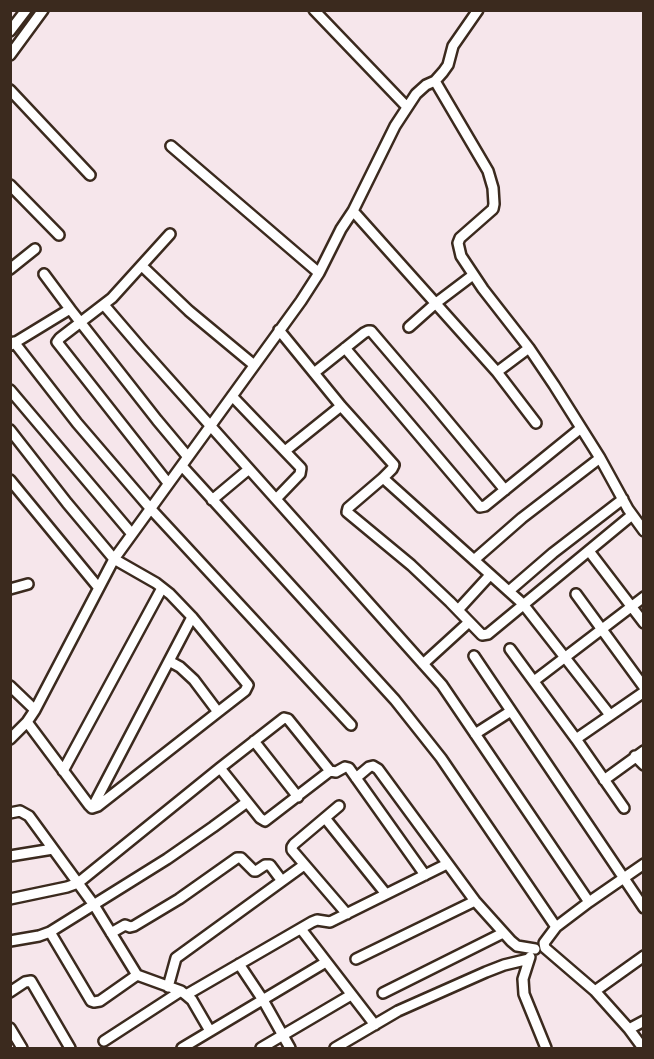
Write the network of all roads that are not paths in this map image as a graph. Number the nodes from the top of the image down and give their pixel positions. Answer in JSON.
{"nodes":[{"id":1,"x":26,"y":10,"type":"edge"},
{"id":2,"x":43,"y":10,"type":"edge"},
{"id":3,"x":314,"y":10,"type":"edge"},
{"id":4,"x":478,"y":10,"type":"edge"},
{"id":5,"x":11,"y":28,"type":"edge"},
{"id":6,"x":10,"y":55,"type":"edge"},
{"id":7,"x":435,"y":81,"type":"junction"},
{"id":8,"x":10,"y":90,"type":"edge"},
{"id":9,"x":407,"y":107,"type":"junction"},
{"id":10,"x":171,"y":146,"type":"dead end"},
{"id":11,"x":90,"y":175,"type":"dead end"},
{"id":12,"x":10,"y":185,"type":"edge"},
{"id":13,"x":353,"y":211,"type":"junction"},
{"id":14,"x":170,"y":234,"type":"dead end"},
{"id":15,"x":59,"y":235,"type":"dead end"},
{"id":16,"x":35,"y":249,"type":"dead end"},
{"id":17,"x":142,"y":266,"type":"junction"},
{"id":18,"x":10,"y":269,"type":"edge"},
{"id":19,"x":319,"y":273,"type":"junction"},
{"id":20,"x":44,"y":274,"type":"dead end"},
{"id":21,"x":472,"y":275,"type":"junction"},
{"id":22,"x":436,"y":303,"type":"junction"},
{"id":23,"x":104,"y":305,"type":"junction"},
{"id":24,"x":70,"y":309,"type":"junction"},
{"id":25,"x":81,"y":322,"type":"junction"},
{"id":26,"x":409,"y":327,"type":"dead end"},
{"id":27,"x":10,"y":330,"type":"edge"},
{"id":28,"x":279,"y":330,"type":"junction"},
{"id":29,"x":14,"y":342,"type":"edge"},
{"id":30,"x":345,"y":348,"type":"junction"},
{"id":31,"x":529,"y":348,"type":"junction"},
{"id":32,"x":254,"y":365,"type":"junction"},
{"id":33,"x":497,"y":372,"type":"junction"},
{"id":34,"x":314,"y":373,"type":"junction"},
{"id":35,"x":10,"y":390,"type":"edge"},
{"id":36,"x":232,"y":396,"type":"junction"},
{"id":37,"x":341,"y":406,"type":"junction"},
{"id":38,"x":536,"y":423,"type":"dead end"},
{"id":39,"x":211,"y":425,"type":"junction"},
{"id":40,"x":581,"y":428,"type":"junction"},
{"id":41,"x":10,"y":430,"type":"edge"},
{"id":42,"x":285,"y":451,"type":"junction"},
{"id":43,"x":188,"y":457,"type":"junction"},
{"id":44,"x":600,"y":458,"type":"junction"},
{"id":45,"x":182,"y":466,"type":"junction"},
{"id":46,"x":249,"y":469,"type":"junction"},
{"id":47,"x":382,"y":478,"type":"junction"},
{"id":48,"x":10,"y":480,"type":"edge"},
{"id":49,"x":168,"y":483,"type":"junction"},
{"id":50,"x":505,"y":490,"type":"junction"},
{"id":51,"x":276,"y":499,"type":"junction"},
{"id":52,"x":212,"y":500,"type":"junction"},
{"id":53,"x":622,"y":500,"type":"junction"},
{"id":54,"x":150,"y":508,"type":"junction"},
{"id":55,"x":632,"y":515,"type":"junction"},
{"id":56,"x":644,"y":531,"type":"edge"},
{"id":57,"x":132,"y":534,"type":"junction"},
{"id":58,"x":589,"y":551,"type":"junction"},
{"id":59,"x":114,"y":559,"type":"junction"},
{"id":60,"x":474,"y":560,"type":"junction"},
{"id":61,"x":490,"y":574,"type":"junction"},
{"id":62,"x":28,"y":585,"type":"dead end"},
{"id":63,"x":98,"y":587,"type":"junction"},
{"id":64,"x":162,"y":588,"type":"junction"},
{"id":65,"x":10,"y":589,"type":"edge"},
{"id":66,"x":509,"y":591,"type":"junction"},
{"id":67,"x":576,"y":594,"type":"dead end"},
{"id":68,"x":644,"y":597,"type":"edge"},
{"id":69,"x":523,"y":604,"type":"junction"},
{"id":70,"x":631,"y":606,"type":"junction"},
{"id":71,"x":458,"y":610,"type":"junction"},
{"id":72,"x":192,"y":617,"type":"junction"},
{"id":73,"x":469,"y":622,"type":"junction"},
{"id":74,"x":644,"y":623,"type":"edge"},
{"id":75,"x":601,"y":629,"type":"junction"},
{"id":76,"x":510,"y":648,"type":"dead end"},
{"id":77,"x":474,"y":657,"type":"dead end"},
{"id":78,"x":565,"y":657,"type":"junction"},
{"id":79,"x":169,"y":661,"type":"junction"},
{"id":80,"x":423,"y":664,"type":"junction"},
{"id":81,"x":534,"y":681,"type":"junction"},
{"id":82,"x":10,"y":686,"type":"edge"},
{"id":83,"x":644,"y":689,"type":"edge"},
{"id":84,"x":35,"y":710,"type":"junction"},
{"id":85,"x":511,"y":711,"type":"junction"},
{"id":86,"x":218,"y":712,"type":"junction"},
{"id":87,"x":610,"y":715,"type":"junction"},
{"id":88,"x":27,"y":722,"type":"junction"},
{"id":89,"x":351,"y":725,"type":"dead end"},
{"id":90,"x":475,"y":734,"type":"junction"},
{"id":91,"x":10,"y":739,"type":"edge"},
{"id":92,"x":576,"y":740,"type":"junction"},
{"id":93,"x":254,"y":741,"type":"junction"},
{"id":94,"x":639,"y":753,"type":"edge"},
{"id":95,"x":644,"y":765,"type":"edge"},
{"id":96,"x":220,"y":768,"type":"junction"},
{"id":97,"x":63,"y":771,"type":"junction"},
{"id":98,"x":330,"y":771,"type":"junction"},
{"id":99,"x":356,"y":778,"type":"junction"},
{"id":100,"x":604,"y":780,"type":"junction"},
{"id":101,"x":298,"y":797,"type":"junction"},
{"id":102,"x":247,"y":802,"type":"junction"},
{"id":103,"x":339,"y":806,"type":"dead end"},
{"id":104,"x":92,"y":807,"type":"junction"},
{"id":105,"x":624,"y":808,"type":"dead end"},
{"id":106,"x":10,"y":813,"type":"edge"},
{"id":107,"x":325,"y":818,"type":"junction"},
{"id":108,"x":53,"y":849,"type":"junction"},
{"id":109,"x":10,"y":856,"type":"edge"},
{"id":110,"x":447,"y":864,"type":"junction"},
{"id":111,"x":644,"y":864,"type":"edge"},
{"id":112,"x":304,"y":865,"type":"junction"},
{"id":113,"x":425,"y":875,"type":"junction"},
{"id":114,"x":623,"y":877,"type":"junction"},
{"id":115,"x":282,"y":881,"type":"junction"},
{"id":116,"x":78,"y":883,"type":"junction"},
{"id":117,"x":386,"y":894,"type":"junction"},
{"id":118,"x":10,"y":899,"type":"edge"},
{"id":119,"x":475,"y":901,"type":"junction"},
{"id":120,"x":589,"y":902,"type":"junction"},
{"id":121,"x":94,"y":905,"type":"junction"},
{"id":122,"x":644,"y":908,"type":"edge"},
{"id":123,"x":347,"y":914,"type":"junction"},
{"id":124,"x":556,"y":927,"type":"junction"},
{"id":125,"x":301,"y":929,"type":"junction"},
{"id":126,"x":50,"y":932,"type":"junction"},
{"id":127,"x":111,"y":933,"type":"junction"},
{"id":128,"x":503,"y":933,"type":"junction"},
{"id":129,"x":10,"y":941,"type":"edge"},
{"id":130,"x":544,"y":943,"type":"junction"},
{"id":131,"x":536,"y":949,"type":"junction"},
{"id":132,"x":644,"y":956,"type":"edge"},
{"id":133,"x":356,"y":958,"type":"dead end"},
{"id":134,"x":529,"y":959,"type":"junction"},
{"id":135,"x":326,"y":962,"type":"junction"},
{"id":136,"x":239,"y":964,"type":"junction"},
{"id":137,"x":137,"y":975,"type":"junction"},
{"id":138,"x":168,"y":987,"type":"junction"},
{"id":139,"x":595,"y":991,"type":"junction"},
{"id":140,"x":10,"y":992,"type":"edge"},
{"id":141,"x":184,"y":993,"type":"junction"},
{"id":142,"x":383,"y":993,"type":"dead end"},
{"id":143,"x":351,"y":995,"type":"junction"},
{"id":144,"x":263,"y":1000,"type":"junction"},
{"id":145,"x":644,"y":1021,"type":"edge"},
{"id":146,"x":375,"y":1025,"type":"junction"},
{"id":147,"x":10,"y":1028,"type":"edge"},
{"id":148,"x":629,"y":1029,"type":"junction"},
{"id":149,"x":210,"y":1031,"type":"junction"},
{"id":150,"x":283,"y":1035,"type":"junction"},
{"id":151,"x":104,"y":1041,"type":"dead end"},
{"id":152,"x":22,"y":1048,"type":"edge"},
{"id":153,"x":70,"y":1048,"type":"edge"},
{"id":154,"x":182,"y":1048,"type":"edge"},
{"id":155,"x":261,"y":1048,"type":"edge"},
{"id":156,"x":290,"y":1048,"type":"edge"},
{"id":157,"x":335,"y":1048,"type":"edge"},
{"id":158,"x":546,"y":1048,"type":"edge"},
{"id":159,"x":643,"y":1048,"type":"edge"}],
"edges":[{"from":1,"to":5,"type":"street"},
{"from":2,"to":6,"type":"street"},
{"from":3,"to":9,"type":"street"},
{"from":4,"to":7,"type":"street"},
{"from":7,"to":9,"type":"street"},
{"from":7,"to":21,"type":"street"},
{"from":8,"to":11,"type":"street"},
{"from":9,"to":13,"type":"street"},
{"from":10,"to":19,"type":"street"},
{"from":12,"to":15,"type":"street"},
{"from":13,"to":19,"type":"street"},
{"from":13,"to":22,"type":"street"},
{"from":14,"to":17,"type":"street"},
{"from":16,"to":18,"type":"street"},
{"from":17,"to":23,"type":"street"},
{"from":17,"to":32,"type":"street"},
{"from":19,"to":28,"type":"street"},
{"from":20,"to":24,"type":"street"},
{"from":21,"to":22,"type":"street"},
{"from":21,"to":31,"type":"street"},
{"from":22,"to":26,"type":"street"},
{"from":22,"to":33,"type":"street"},
{"from":23,"to":25,"type":"street"},
{"from":23,"to":39,"type":"street"},
{"from":24,"to":25,"type":"street"},
{"from":24,"to":29,"type":"street"},
{"from":25,"to":43,"type":"street"},
{"from":25,"to":49,"type":"street"},
{"from":27,"to":29,"type":"street"},
{"from":28,"to":32,"type":"street"},
{"from":28,"to":34,"type":"street"},
{"from":29,"to":54,"type":"street"},
{"from":30,"to":34,"type":"street"},
{"from":30,"to":50,"type":"street"},
{"from":30,"to":50,"type":"street"},
{"from":31,"to":33,"type":"street"},
{"from":31,"to":40,"type":"street"},
{"from":32,"to":36,"type":"street"},
{"from":33,"to":38,"type":"street"},
{"from":34,"to":37,"type":"street"},
{"from":35,"to":57,"type":"street"},
{"from":36,"to":39,"type":"street"},
{"from":36,"to":42,"type":"street"},
{"from":37,"to":42,"type":"street"},
{"from":37,"to":47,"type":"street"},
{"from":39,"to":43,"type":"street"},
{"from":39,"to":46,"type":"street"},
{"from":40,"to":44,"type":"street"},
{"from":40,"to":50,"type":"street"},
{"from":41,"to":59,"type":"street"},
{"from":42,"to":51,"type":"street"},
{"from":43,"to":45,"type":"street"},
{"from":44,"to":53,"type":"street"},
{"from":44,"to":60,"type":"street"},
{"from":45,"to":49,"type":"street"},
{"from":45,"to":52,"type":"street"},
{"from":46,"to":51,"type":"street"},
{"from":46,"to":52,"type":"street"},
{"from":47,"to":60,"type":"street"},
{"from":47,"to":71,"type":"street"},
{"from":48,"to":63,"type":"street"},
{"from":49,"to":54,"type":"street"},
{"from":51,"to":80,"type":"street"},
{"from":52,"to":124,"type":"street"},
{"from":53,"to":55,"type":"street"},
{"from":53,"to":66,"type":"street"},
{"from":54,"to":57,"type":"street"},
{"from":54,"to":89,"type":"street"},
{"from":55,"to":56,"type":"street"},
{"from":55,"to":58,"type":"street"},
{"from":57,"to":59,"type":"street"},
{"from":58,"to":69,"type":"street"},
{"from":58,"to":70,"type":"street"},
{"from":59,"to":63,"type":"street"},
{"from":59,"to":64,"type":"street"},
{"from":60,"to":61,"type":"street"},
{"from":61,"to":66,"type":"street"},
{"from":61,"to":71,"type":"street"},
{"from":62,"to":65,"type":"street"},
{"from":63,"to":84,"type":"street"},
{"from":64,"to":72,"type":"street"},
{"from":64,"to":97,"type":"street"},
{"from":66,"to":69,"type":"street"},
{"from":67,"to":75,"type":"street"},
{"from":68,"to":70,"type":"street"},
{"from":69,"to":73,"type":"street"},
{"from":69,"to":78,"type":"street"},
{"from":70,"to":74,"type":"street"},
{"from":70,"to":75,"type":"street"},
{"from":71,"to":73,"type":"street"},
{"from":72,"to":79,"type":"street"},
{"from":72,"to":86,"type":"street"},
{"from":73,"to":80,"type":"street"},
{"from":75,"to":78,"type":"street"},
{"from":75,"to":83,"type":"street"},
{"from":76,"to":81,"type":"street"},
{"from":77,"to":85,"type":"street"},
{"from":78,"to":81,"type":"street"},
{"from":78,"to":87,"type":"street"},
{"from":79,"to":86,"type":"street"},
{"from":79,"to":104,"type":"street"},
{"from":80,"to":90,"type":"street"},
{"from":81,"to":92,"type":"street"},
{"from":82,"to":84,"type":"street"},
{"from":83,"to":87,"type":"street"},
{"from":84,"to":88,"type":"street"},
{"from":85,"to":90,"type":"street"},
{"from":85,"to":114,"type":"street"},
{"from":86,"to":104,"type":"street"},
{"from":87,"to":92,"type":"street"},
{"from":88,"to":91,"type":"street"},
{"from":88,"to":97,"type":"street"},
{"from":90,"to":120,"type":"street"},
{"from":92,"to":100,"type":"street"},
{"from":93,"to":96,"type":"street"},
{"from":93,"to":98,"type":"street"},
{"from":93,"to":101,"type":"street"},
{"from":94,"to":95,"type":"street"},
{"from":94,"to":100,"type":"street"},
{"from":96,"to":102,"type":"street"},
{"from":96,"to":116,"type":"street"},
{"from":97,"to":104,"type":"street"},
{"from":98,"to":99,"type":"street"},
{"from":98,"to":101,"type":"street"},
{"from":99,"to":110,"type":"street"},
{"from":99,"to":113,"type":"street"},
{"from":100,"to":105,"type":"street"},
{"from":101,"to":102,"type":"street"},
{"from":102,"to":121,"type":"street"},
{"from":103,"to":107,"type":"street"},
{"from":106,"to":108,"type":"street"},
{"from":107,"to":112,"type":"street"},
{"from":107,"to":117,"type":"street"},
{"from":108,"to":109,"type":"street"},
{"from":108,"to":116,"type":"street"},
{"from":110,"to":113,"type":"street"},
{"from":110,"to":119,"type":"street"},
{"from":111,"to":114,"type":"street"},
{"from":112,"to":115,"type":"street"},
{"from":112,"to":123,"type":"street"},
{"from":113,"to":117,"type":"street"},
{"from":114,"to":120,"type":"street"},
{"from":114,"to":122,"type":"street"},
{"from":115,"to":127,"type":"street"},
{"from":115,"to":138,"type":"street"},
{"from":116,"to":118,"type":"street"},
{"from":116,"to":121,"type":"street"},
{"from":117,"to":123,"type":"street"},
{"from":119,"to":128,"type":"street"},
{"from":119,"to":133,"type":"street"},
{"from":120,"to":124,"type":"street"},
{"from":121,"to":126,"type":"street"},
{"from":121,"to":127,"type":"street"},
{"from":123,"to":125,"type":"street"},
{"from":124,"to":130,"type":"street"},
{"from":125,"to":135,"type":"street"},
{"from":125,"to":136,"type":"street"},
{"from":126,"to":129,"type":"street"},
{"from":126,"to":137,"type":"street"},
{"from":127,"to":137,"type":"street"},
{"from":128,"to":131,"type":"street"},
{"from":128,"to":142,"type":"street"},
{"from":130,"to":131,"type":"street"},
{"from":130,"to":139,"type":"street"},
{"from":131,"to":134,"type":"street"},
{"from":132,"to":139,"type":"street"},
{"from":134,"to":146,"type":"street"},
{"from":134,"to":158,"type":"street"},
{"from":135,"to":143,"type":"street"},
{"from":135,"to":144,"type":"street"},
{"from":136,"to":141,"type":"street"},
{"from":136,"to":144,"type":"street"},
{"from":137,"to":138,"type":"street"},
{"from":138,"to":141,"type":"street"},
{"from":139,"to":148,"type":"street"},
{"from":140,"to":153,"type":"street"},
{"from":141,"to":149,"type":"street"},
{"from":141,"to":151,"type":"street"},
{"from":143,"to":146,"type":"street"},
{"from":143,"to":150,"type":"street"},
{"from":144,"to":149,"type":"street"},
{"from":144,"to":150,"type":"street"},
{"from":145,"to":148,"type":"street"},
{"from":146,"to":157,"type":"street"},
{"from":147,"to":152,"type":"street"},
{"from":148,"to":159,"type":"street"},
{"from":149,"to":154,"type":"street"},
{"from":150,"to":155,"type":"street"},
{"from":150,"to":156,"type":"street"}]}
